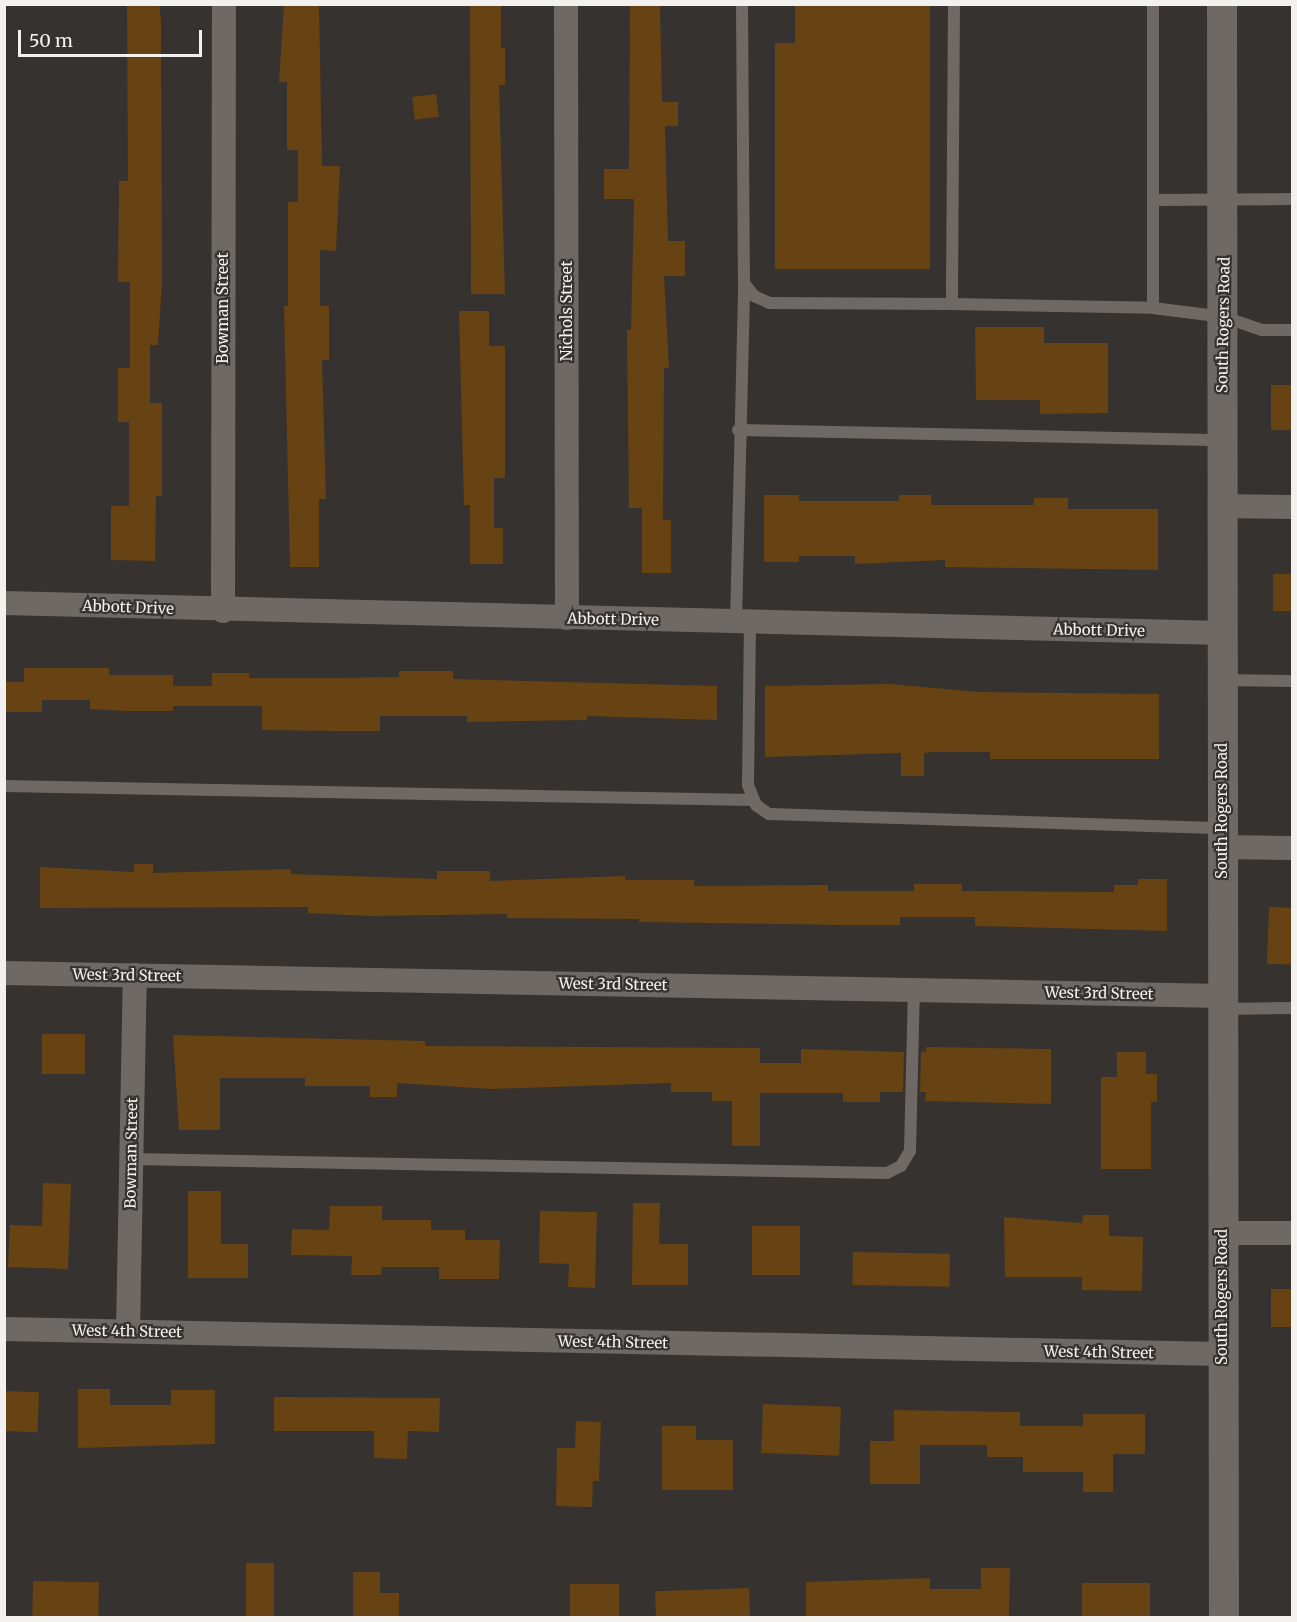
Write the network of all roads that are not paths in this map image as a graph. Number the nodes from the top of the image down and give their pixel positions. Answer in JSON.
{"nodes":[{"id":1,"x":224,"y":4,"type":"edge"},
{"id":2,"x":566,"y":4,"type":"edge"},
{"id":3,"x":742,"y":4,"type":"edge"},
{"id":4,"x":954,"y":4,"type":"edge"},
{"id":5,"x":1153,"y":4,"type":"edge"},
{"id":6,"x":1222,"y":4,"type":"edge"},
{"id":7,"x":1224,"y":199,"type":"junction"},
{"id":8,"x":1293,"y":199,"type":"edge"},
{"id":9,"x":1153,"y":200,"type":"junction"},
{"id":10,"x":744,"y":283,"type":"junction"},
{"id":11,"x":952,"y":304,"type":"junction"},
{"id":12,"x":1153,"y":308,"type":"junction"},
{"id":13,"x":1224,"y":317,"type":"junction"},
{"id":14,"x":1293,"y":330,"type":"edge"},
{"id":15,"x":738,"y":430,"type":"junction"},
{"id":16,"x":1222,"y":440,"type":"junction"},
{"id":17,"x":1221,"y":506,"type":"junction"},
{"id":18,"x":1293,"y":507,"type":"edge"},
{"id":19,"x":4,"y":603,"type":"edge"},
{"id":20,"x":223,"y":611,"type":"junction"},
{"id":21,"x":567,"y":618,"type":"junction"},
{"id":22,"x":743,"y":621,"type":"junction"},
{"id":23,"x":1222,"y":633,"type":"junction"},
{"id":24,"x":1222,"y":680,"type":"junction"},
{"id":25,"x":1293,"y":681,"type":"edge"},
{"id":26,"x":4,"y":786,"type":"edge"},
{"id":27,"x":753,"y":800,"type":"junction"},
{"id":28,"x":1222,"y":837,"type":"junction"},
{"id":29,"x":1293,"y":848,"type":"edge"},
{"id":30,"x":4,"y":973,"type":"edge"},
{"id":31,"x":135,"y":975,"type":"junction"},
{"id":32,"x":914,"y":990,"type":"junction"},
{"id":33,"x":1222,"y":1002,"type":"junction"},
{"id":34,"x":1293,"y":1008,"type":"edge"},
{"id":35,"x":131,"y":1159,"type":"junction"},
{"id":36,"x":1222,"y":1233,"type":"junction"},
{"id":37,"x":1293,"y":1233,"type":"edge"},
{"id":38,"x":4,"y":1329,"type":"edge"},
{"id":39,"x":128,"y":1331,"type":"junction"},
{"id":40,"x":1221,"y":1354,"type":"junction"},
{"id":41,"x":1224,"y":1617,"type":"edge"}],
"edges":[{"from":1,"to":20,"type":"street","name":"Bowman Street"},
{"from":2,"to":21,"type":"street","name":"Nichols Street"},
{"from":3,"to":10,"type":"lane"},
{"from":4,"to":11,"type":"lane"},
{"from":5,"to":9,"type":"lane"},
{"from":6,"to":7,"type":"street","name":"South Rogers Road"},
{"from":7,"to":8,"type":"lane"},
{"from":7,"to":9,"type":"lane"},
{"from":7,"to":13,"type":"street","name":"South Rogers Road"},
{"from":9,"to":12,"type":"lane"},
{"from":10,"to":11,"type":"lane"},
{"from":10,"to":15,"type":"lane"},
{"from":11,"to":12,"type":"lane"},
{"from":12,"to":13,"type":"lane"},
{"from":13,"to":14,"type":"lane"},
{"from":13,"to":16,"type":"street","name":"South Rogers Road"},
{"from":15,"to":16,"type":"lane"},
{"from":15,"to":22,"type":"lane"},
{"from":16,"to":17,"type":"street","name":"South Rogers Road"},
{"from":17,"to":18,"type":"street"},
{"from":17,"to":23,"type":"street","name":"South Rogers Road"},
{"from":19,"to":20,"type":"street","name":"Abbott Drive"},
{"from":20,"to":21,"type":"street","name":"Abbott Drive"},
{"from":21,"to":22,"type":"street","name":"Abbott Drive"},
{"from":22,"to":23,"type":"street","name":"Abbott Drive"},
{"from":22,"to":27,"type":"lane"},
{"from":23,"to":24,"type":"street","name":"South Rogers Road"},
{"from":24,"to":25,"type":"lane"},
{"from":24,"to":28,"type":"street","name":"South Rogers Road"},
{"from":26,"to":27,"type":"lane"},
{"from":27,"to":28,"type":"lane"},
{"from":28,"to":29,"type":"street"},
{"from":28,"to":33,"type":"street","name":"South Rogers Road"},
{"from":30,"to":31,"type":"street","name":"West 3rd Street"},
{"from":31,"to":32,"type":"street","name":"West 3rd Street"},
{"from":31,"to":35,"type":"street","name":"Bowman Street"},
{"from":32,"to":33,"type":"street","name":"West 3rd Street"},
{"from":32,"to":35,"type":"lane"},
{"from":33,"to":34,"type":"lane"},
{"from":33,"to":36,"type":"street","name":"South Rogers Road"},
{"from":35,"to":39,"type":"street","name":"Bowman Street"},
{"from":36,"to":37,"type":"street"},
{"from":36,"to":40,"type":"street","name":"South Rogers Road"},
{"from":38,"to":39,"type":"street","name":"West 4th Street"},
{"from":39,"to":40,"type":"street","name":"West 4th Street"},
{"from":40,"to":41,"type":"street","name":"South Rogers Road"}]}
